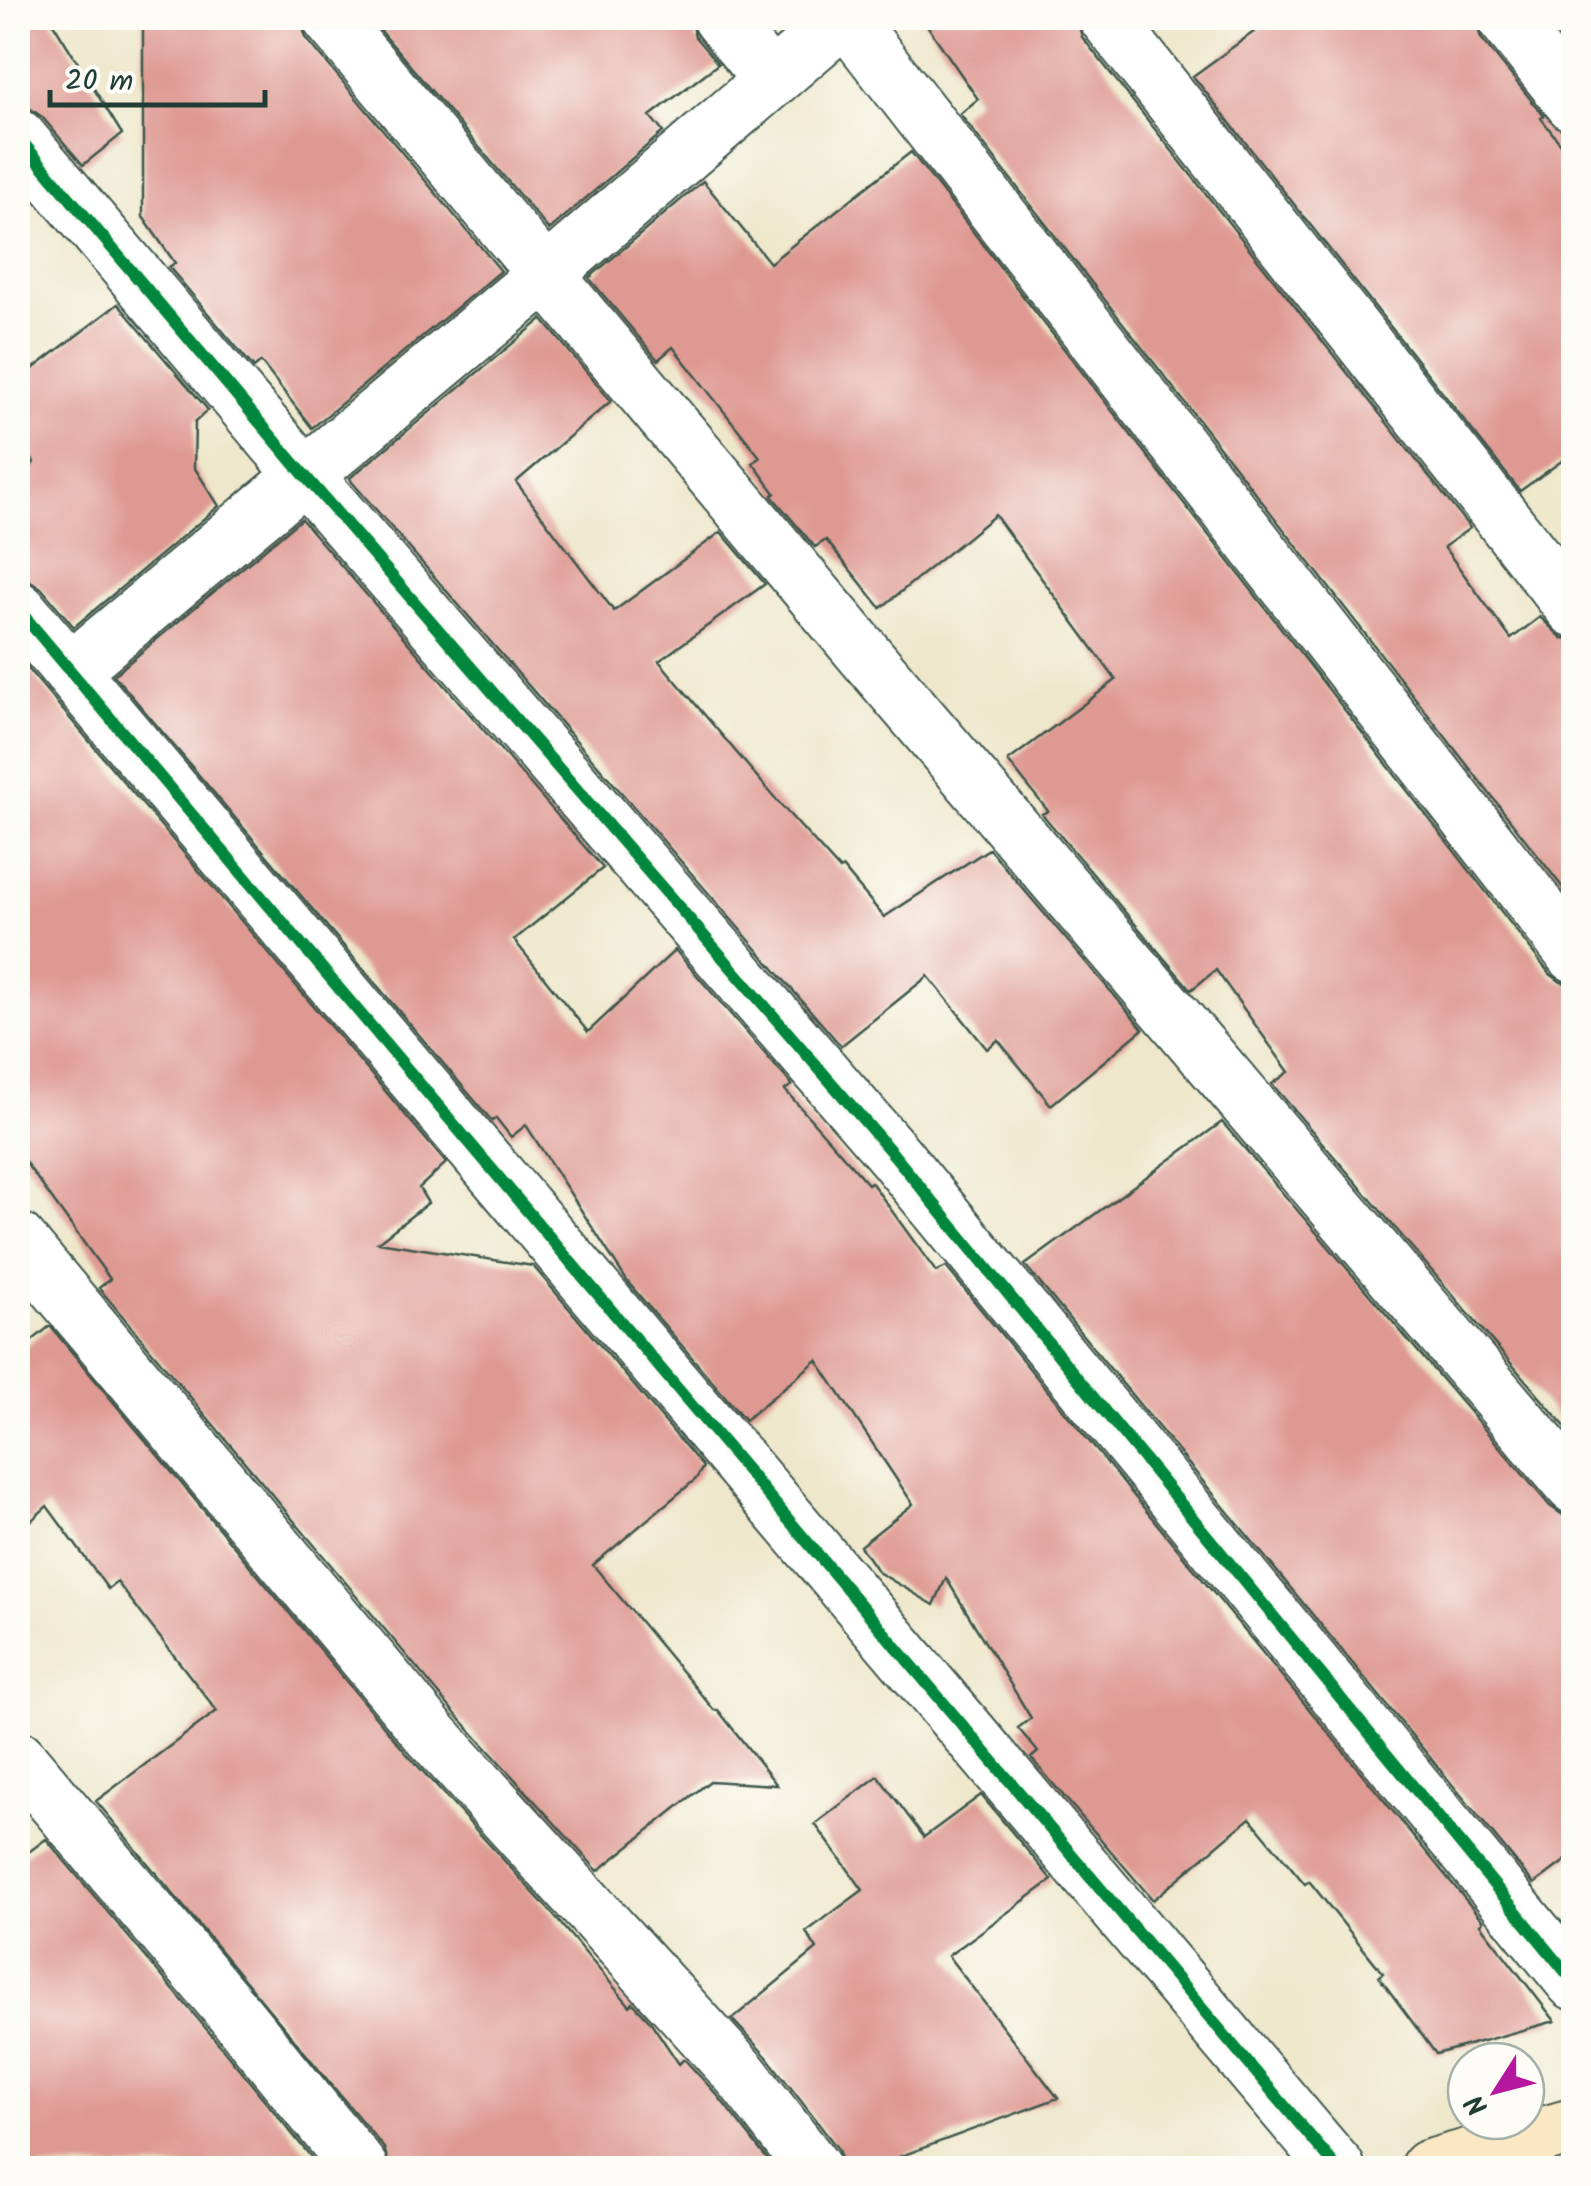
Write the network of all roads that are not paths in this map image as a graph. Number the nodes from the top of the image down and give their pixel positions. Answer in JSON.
{"nodes":[{"id":1,"x":330,"y":18,"type":"edge"},
{"id":2,"x":720,"y":18,"type":"edge"},
{"id":3,"x":845,"y":18,"type":"edge"},
{"id":4,"x":1107,"y":18,"type":"edge"},
{"id":5,"x":1505,"y":18,"type":"edge"},
{"id":6,"x":771,"y":80,"type":"junction"},
{"id":7,"x":1574,"y":104,"type":"edge"},
{"id":8,"x":18,"y":137,"type":"edge"},
{"id":9,"x":545,"y":275,"type":"junction"},
{"id":10,"x":305,"y":476,"type":"junction"},
{"id":11,"x":18,"y":608,"type":"edge"},
{"id":12,"x":1574,"y":609,"type":"edge"},
{"id":13,"x":70,"y":672,"type":"junction"},
{"id":14,"x":1574,"y":954,"type":"edge"},
{"id":15,"x":18,"y":1240,"type":"edge"},
{"id":16,"x":1574,"y":1486,"type":"edge"},
{"id":17,"x":18,"y":1758,"type":"edge"},
{"id":18,"x":1574,"y":1982,"type":"edge"},
{"id":19,"x":1574,"y":2126,"type":"edge"},
{"id":20,"x":360,"y":2168,"type":"edge"},
{"id":21,"x":813,"y":2168,"type":"edge"},
{"id":22,"x":1337,"y":2168,"type":"edge"},
{"id":23,"x":1428,"y":2168,"type":"edge"}],
"edges":[{"from":1,"to":9,"type":"street"},
{"from":2,"to":6,"type":"street"},
{"from":3,"to":6,"type":"street"},
{"from":3,"to":14,"type":"street"},
{"from":4,"to":12,"type":"street"},
{"from":5,"to":7,"type":"street"},
{"from":6,"to":9,"type":"street"},
{"from":8,"to":10,"type":"street"},
{"from":9,"to":10,"type":"street"},
{"from":9,"to":16,"type":"street"},
{"from":10,"to":13,"type":"street"},
{"from":10,"to":18,"type":"street"},
{"from":11,"to":13,"type":"street"},
{"from":13,"to":22,"type":"street"},
{"from":15,"to":21,"type":"street"},
{"from":17,"to":20,"type":"street"},
{"from":19,"to":23,"type":"main road"}]}
